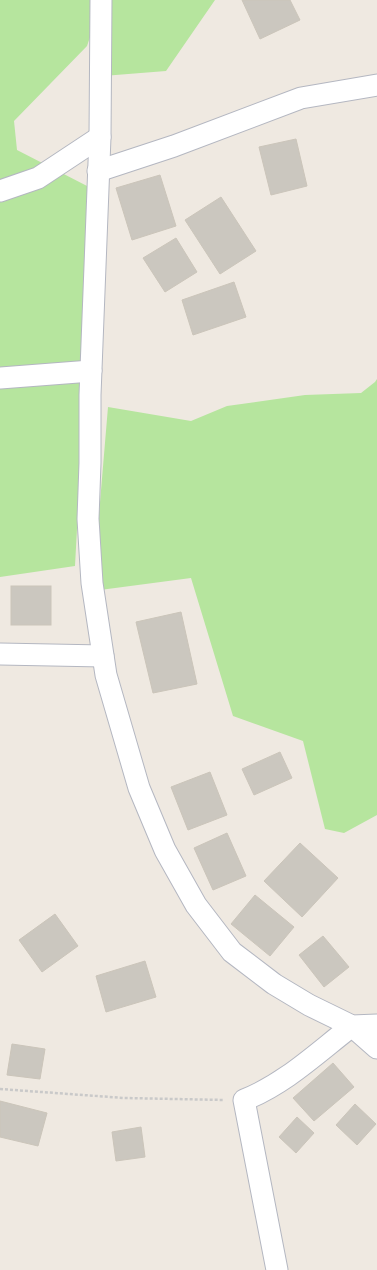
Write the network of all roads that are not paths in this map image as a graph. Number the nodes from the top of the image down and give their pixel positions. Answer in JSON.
{"nodes":[{"id":1,"x":101,"y":0,"type":"edge"},
{"id":2,"x":377,"y":85,"type":"edge"},
{"id":3,"x":100,"y":137,"type":"junction"},
{"id":4,"x":98,"y":171,"type":"junction"},
{"id":5,"x":0,"y":192,"type":"edge"},
{"id":6,"x":91,"y":371,"type":"junction"},
{"id":7,"x":0,"y":378,"type":"edge"},
{"id":8,"x":0,"y":654,"type":"edge"},
{"id":9,"x":103,"y":656,"type":"junction"},
{"id":10,"x":377,"y":1025,"type":"edge"},
{"id":11,"x":352,"y":1026,"type":"junction"},
{"id":12,"x":377,"y":1048,"type":"edge"},
{"id":13,"x":277,"y":1270,"type":"edge"}],
"edges":[{"from":1,"to":3,"type":"street"},
{"from":2,"to":4,"type":"street"},
{"from":3,"to":4,"type":"street"},
{"from":3,"to":5,"type":"street"},
{"from":4,"to":6,"type":"street"},
{"from":6,"to":7,"type":"street"},
{"from":6,"to":9,"type":"street"},
{"from":8,"to":9,"type":"street"},
{"from":9,"to":11,"type":"street"},
{"from":10,"to":11,"type":"street"},
{"from":11,"to":12,"type":"street"},
{"from":11,"to":13,"type":"street"}]}
